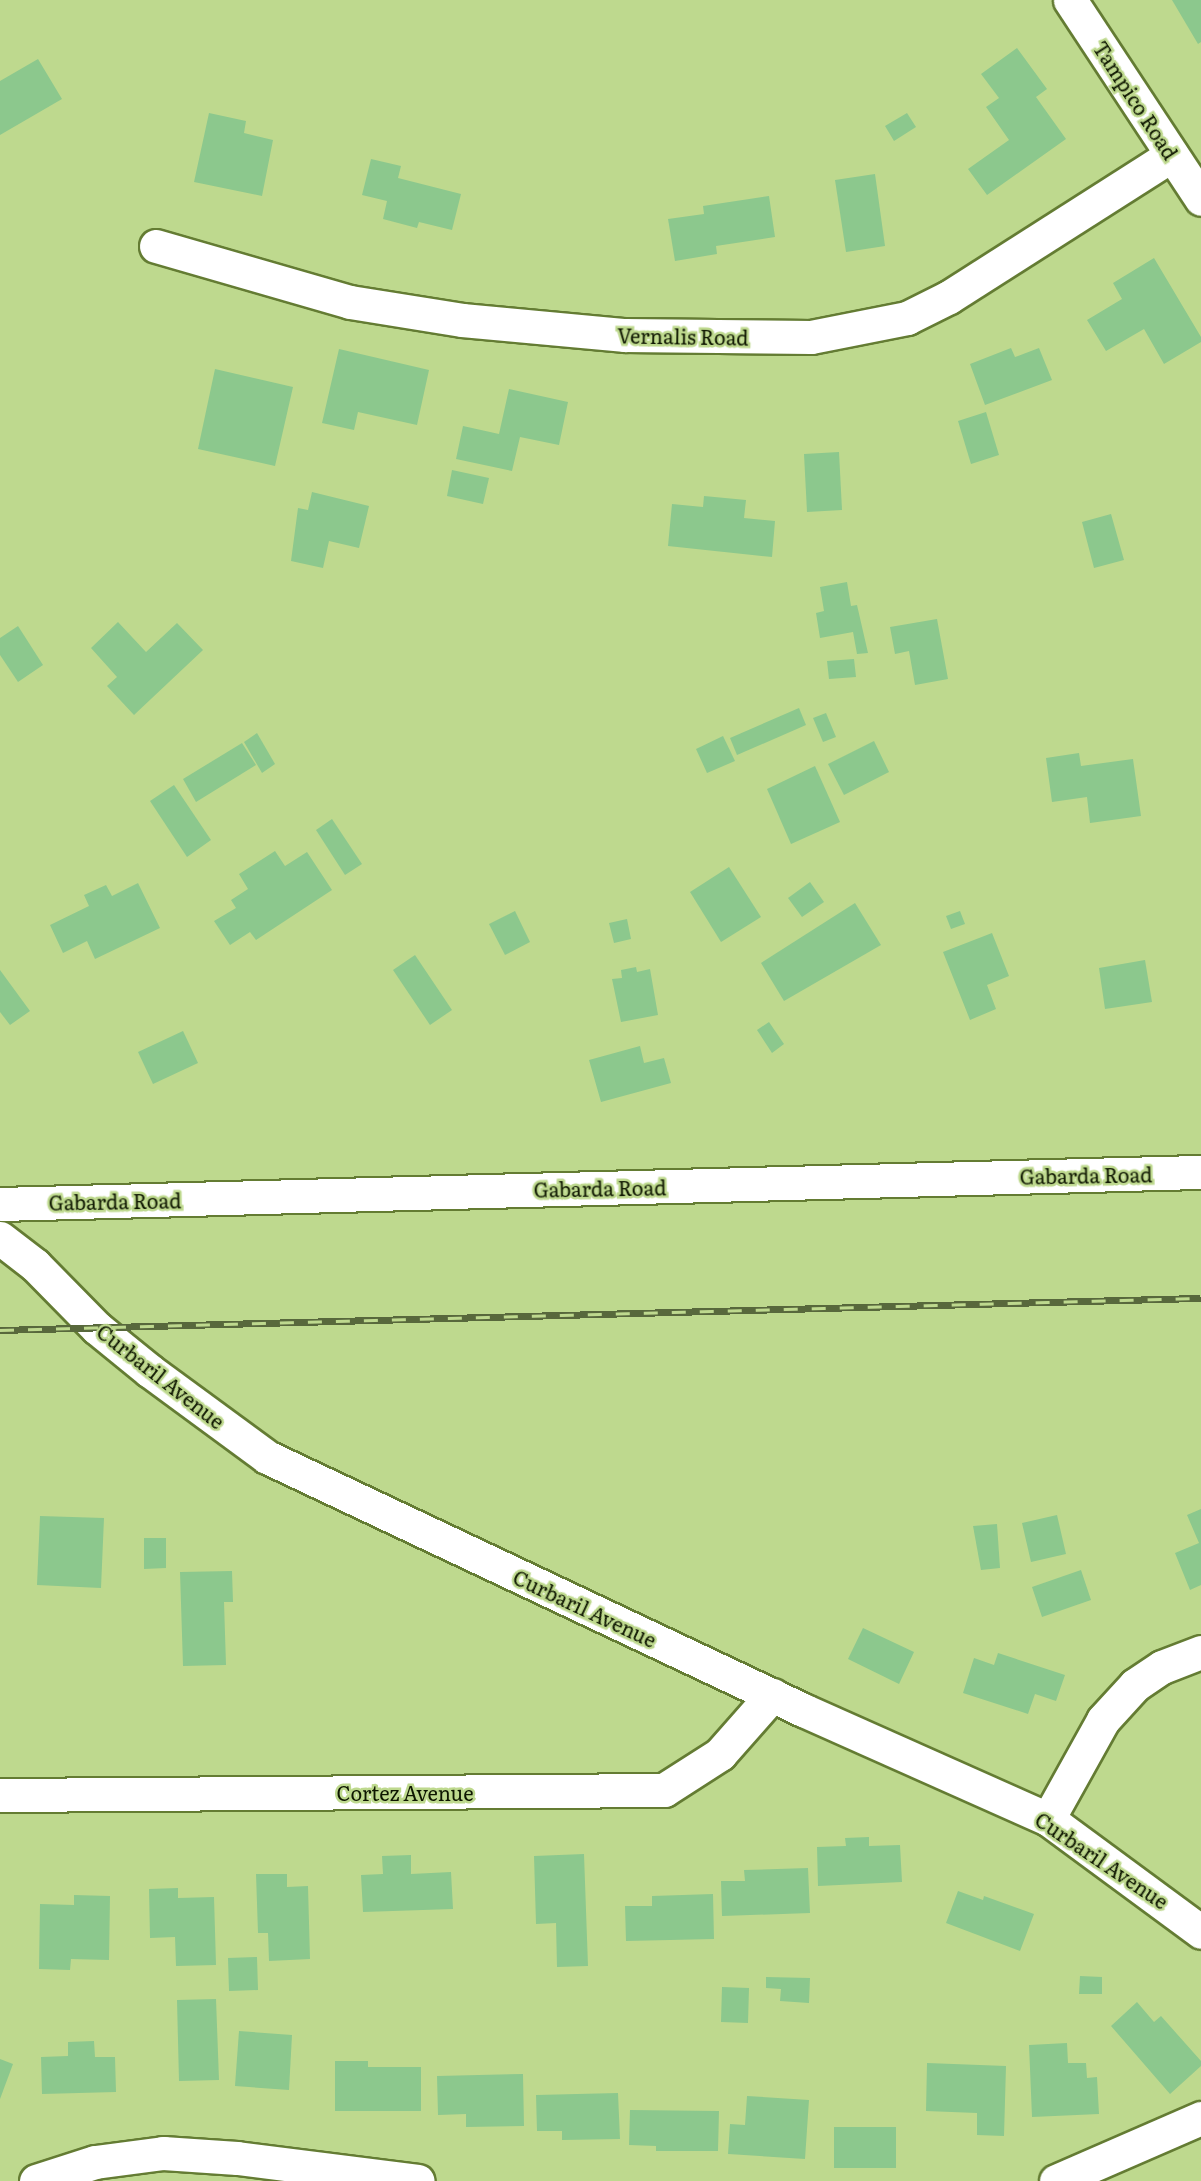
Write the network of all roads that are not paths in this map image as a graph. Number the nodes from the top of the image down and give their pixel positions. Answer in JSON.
{"nodes":[{"id":1,"x":1070,"y":0,"type":"edge"},
{"id":2,"x":1172,"y":155,"type":"junction"},
{"id":3,"x":1201,"y":199,"type":"edge"},
{"id":4,"x":156,"y":246,"type":"dead end"},
{"id":5,"x":1201,"y":1172,"type":"edge"},
{"id":6,"x":0,"y":1204,"type":"edge"},
{"id":7,"x":0,"y":1238,"type":"edge"},
{"id":8,"x":1201,"y":1652,"type":"edge"},
{"id":9,"x":771,"y":1695,"type":"junction"},
{"id":10,"x":0,"y":1795,"type":"edge"},
{"id":11,"x":1048,"y":1819,"type":"junction"},
{"id":12,"x":1201,"y":1932,"type":"edge"},
{"id":13,"x":1201,"y":2118,"type":"edge"},
{"id":14,"x":36,"y":2181,"type":"edge"},
{"id":15,"x":418,"y":2181,"type":"edge"},
{"id":16,"x":1056,"y":2181,"type":"edge"}],
"edges":[{"from":1,"to":2,"type":"street","name":"Tampico Road"},
{"from":2,"to":3,"type":"street","name":"Tampico Road"},
{"from":2,"to":4,"type":"street","name":"Vernalis Road"},
{"from":5,"to":6,"type":"street","name":"Gabarda Road"},
{"from":7,"to":9,"type":"street","name":"Curbaril Avenue"},
{"from":8,"to":11,"type":"street"},
{"from":9,"to":10,"type":"street","name":"Cortez Avenue"},
{"from":9,"to":11,"type":"street","name":"Curbaril Avenue"},
{"from":11,"to":12,"type":"street","name":"Curbaril Avenue"},
{"from":13,"to":16,"type":"street"},
{"from":14,"to":15,"type":"street"}]}
